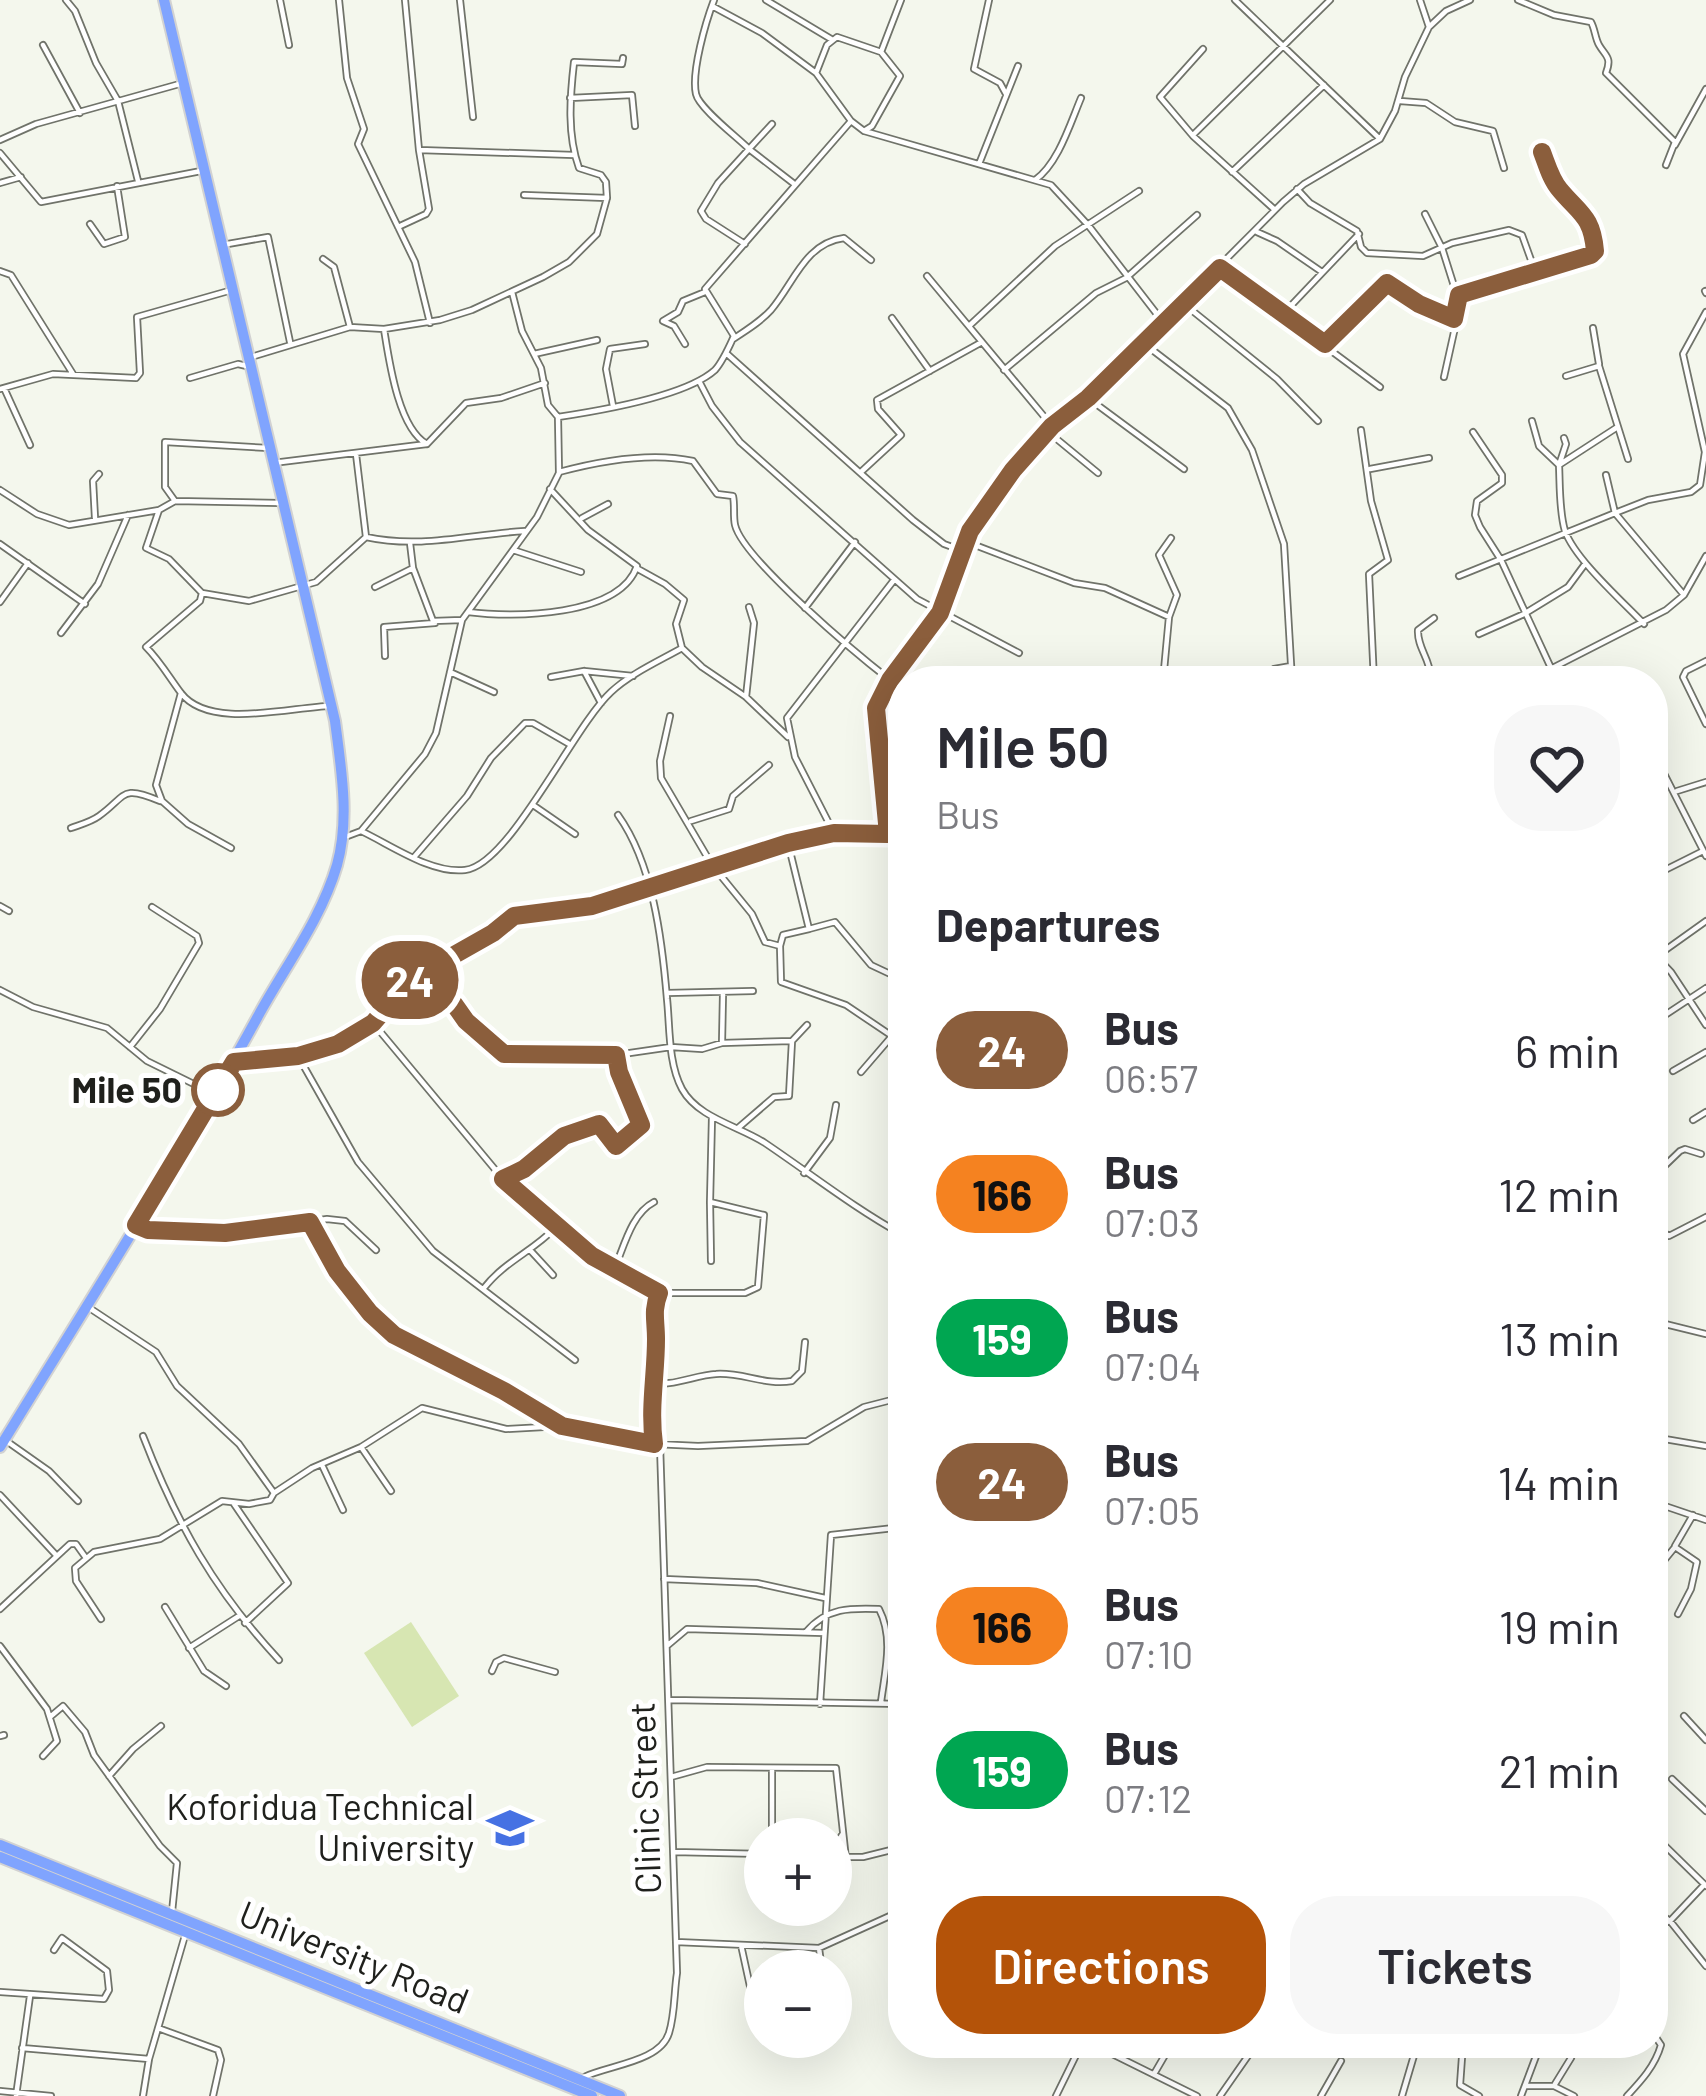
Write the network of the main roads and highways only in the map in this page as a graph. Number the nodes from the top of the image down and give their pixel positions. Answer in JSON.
{"nodes":[{"id":1,"x":164,"y":0,"type":"edge"},
{"id":2,"x":3,"y":1438,"type":"edge"},
{"id":3,"x":0,"y":1845,"type":"edge"},
{"id":4,"x":0,"y":1857,"type":"edge"},
{"id":5,"x":574,"y":2083,"type":"junction"},
{"id":6,"x":592,"y":2096,"type":"edge"},
{"id":7,"x":620,"y":2096,"type":"edge"}],
"edges":[{"from":1,"to":2,"type":"highway"},
{"from":3,"to":5,"type":"highway","name":"University Road"},
{"from":4,"to":5,"type":"highway","name":"University Road"},
{"from":5,"to":6,"type":"highway","name":"University Road"},
{"from":5,"to":7,"type":"highway","name":"University Road"}]}
